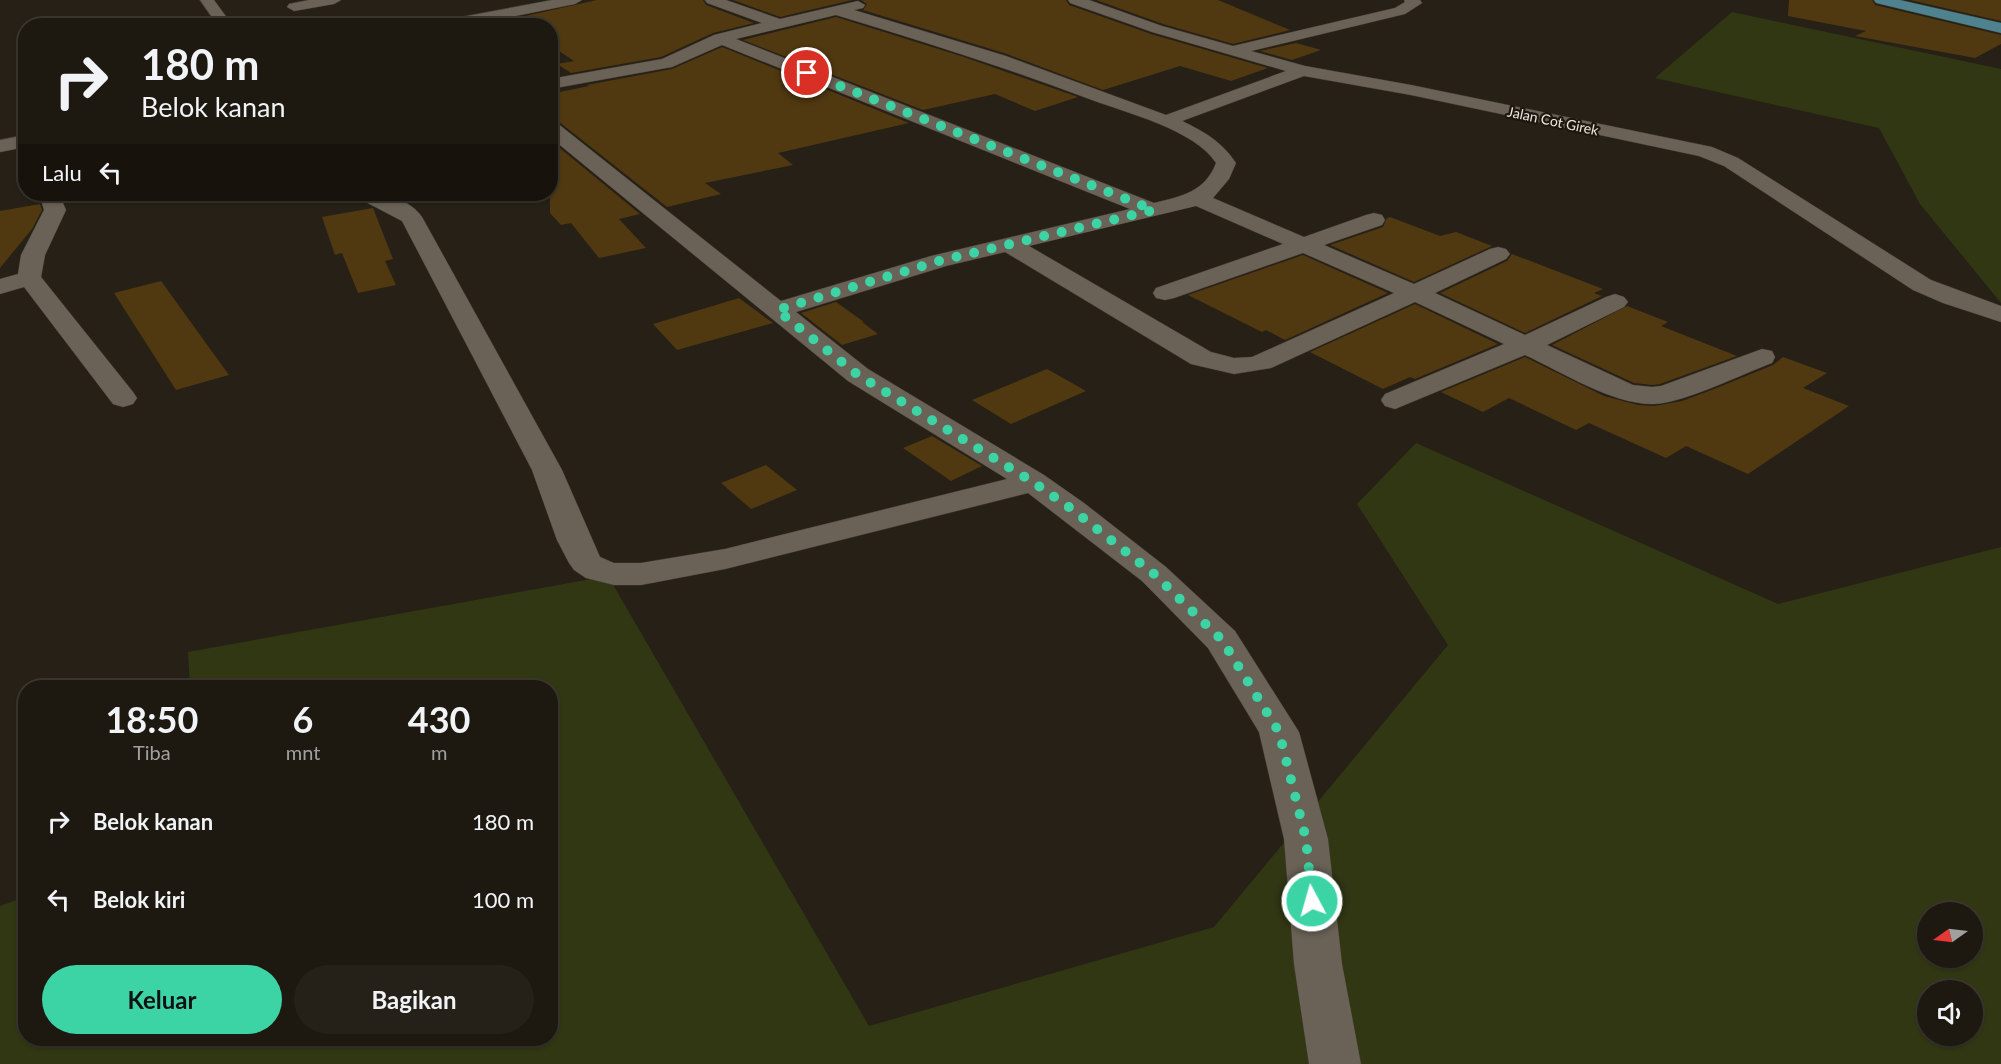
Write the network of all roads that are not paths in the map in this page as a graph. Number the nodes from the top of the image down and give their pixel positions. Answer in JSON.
{"nodes":[{"id":1,"x":207,"y":0,"type":"edge"},
{"id":2,"x":334,"y":0,"type":"edge"},
{"id":3,"x":575,"y":0,"type":"edge"},
{"id":4,"x":712,"y":0,"type":"edge"},
{"id":5,"x":1075,"y":0,"type":"edge"},
{"id":6,"x":1411,"y":0,"type":"edge"},
{"id":7,"x":1881,"y":0,"type":"edge"},
{"id":8,"x":869,"y":2,"type":"dead end"},
{"id":9,"x":294,"y":7,"type":"dead end"},
{"id":10,"x":837,"y":10,"type":"junction"},
{"id":11,"x":220,"y":18,"type":"edge"},
{"id":12,"x":482,"y":18,"type":"edge"},
{"id":13,"x":778,"y":23,"type":"junction"},
{"id":14,"x":2001,"y":28,"type":"edge"},
{"id":15,"x":720,"y":38,"type":"junction"},
{"id":16,"x":1231,"y":51,"type":"junction"},
{"id":17,"x":1303,"y":71,"type":"junction"},
{"id":18,"x":558,"y":83,"type":"edge"},
{"id":19,"x":1166,"y":121,"type":"junction"},
{"id":20,"x":558,"y":133,"type":"edge"},
{"id":21,"x":18,"y":145,"type":"edge"},
{"id":22,"x":0,"y":146,"type":"edge"},
{"id":23,"x":1198,"y":199,"type":"junction"},
{"id":24,"x":52,"y":201,"type":"edge"},
{"id":25,"x":383,"y":201,"type":"edge"},
{"id":26,"x":1154,"y":210,"type":"junction"},
{"id":27,"x":1374,"y":220,"type":"dead end"},
{"id":28,"x":1008,"y":244,"type":"junction"},
{"id":29,"x":1302,"y":245,"type":"junction"},
{"id":30,"x":1498,"y":254,"type":"dead end"},
{"id":31,"x":29,"y":278,"type":"junction"},
{"id":32,"x":0,"y":287,"type":"edge"},
{"id":33,"x":1164,"y":293,"type":"dead end"},
{"id":34,"x":1415,"y":293,"type":"junction"},
{"id":35,"x":1615,"y":303,"type":"dead end"},
{"id":36,"x":777,"y":310,"type":"junction"},
{"id":37,"x":2001,"y":314,"type":"edge"},
{"id":38,"x":1525,"y":345,"type":"junction"},
{"id":39,"x":1762,"y":357,"type":"dead end"},
{"id":40,"x":123,"y":398,"type":"dead end"},
{"id":41,"x":1395,"y":400,"type":"dead end"},
{"id":42,"x":1033,"y":482,"type":"junction"},
{"id":43,"x":1335,"y":1064,"type":"edge"}],
"edges":[{"from":1,"to":11,"type":"street"},
{"from":2,"to":9,"type":"street"},
{"from":3,"to":12,"type":"street"},
{"from":4,"to":13,"type":"street"},
{"from":5,"to":16,"type":"street","name":"Jalan Cot Girek"},
{"from":6,"to":16,"type":"street"},
{"from":7,"to":14,"type":"main road"},
{"from":8,"to":10,"type":"street"},
{"from":10,"to":13,"type":"street"},
{"from":10,"to":19,"type":"street"},
{"from":13,"to":15,"type":"street"},
{"from":15,"to":18,"type":"street"},
{"from":15,"to":26,"type":"street"},
{"from":16,"to":17,"type":"street","name":"Jalan Cot Girek"},
{"from":17,"to":19,"type":"street"},
{"from":17,"to":37,"type":"street","name":"Jalan Cot Girek"},
{"from":19,"to":23,"type":"street"},
{"from":20,"to":36,"type":"street"},
{"from":21,"to":22,"type":"street"},
{"from":23,"to":26,"type":"street"},
{"from":23,"to":29,"type":"street"},
{"from":24,"to":31,"type":"street"},
{"from":25,"to":42,"type":"street"},
{"from":26,"to":28,"type":"street"},
{"from":27,"to":29,"type":"street"},
{"from":28,"to":34,"type":"street"},
{"from":28,"to":36,"type":"street"},
{"from":29,"to":33,"type":"street"},
{"from":29,"to":34,"type":"street"},
{"from":30,"to":34,"type":"street"},
{"from":31,"to":32,"type":"street"},
{"from":31,"to":40,"type":"street"},
{"from":34,"to":38,"type":"street"},
{"from":35,"to":38,"type":"street"},
{"from":36,"to":42,"type":"street"},
{"from":38,"to":39,"type":"street"},
{"from":38,"to":41,"type":"street"},
{"from":42,"to":43,"type":"street"}]}
